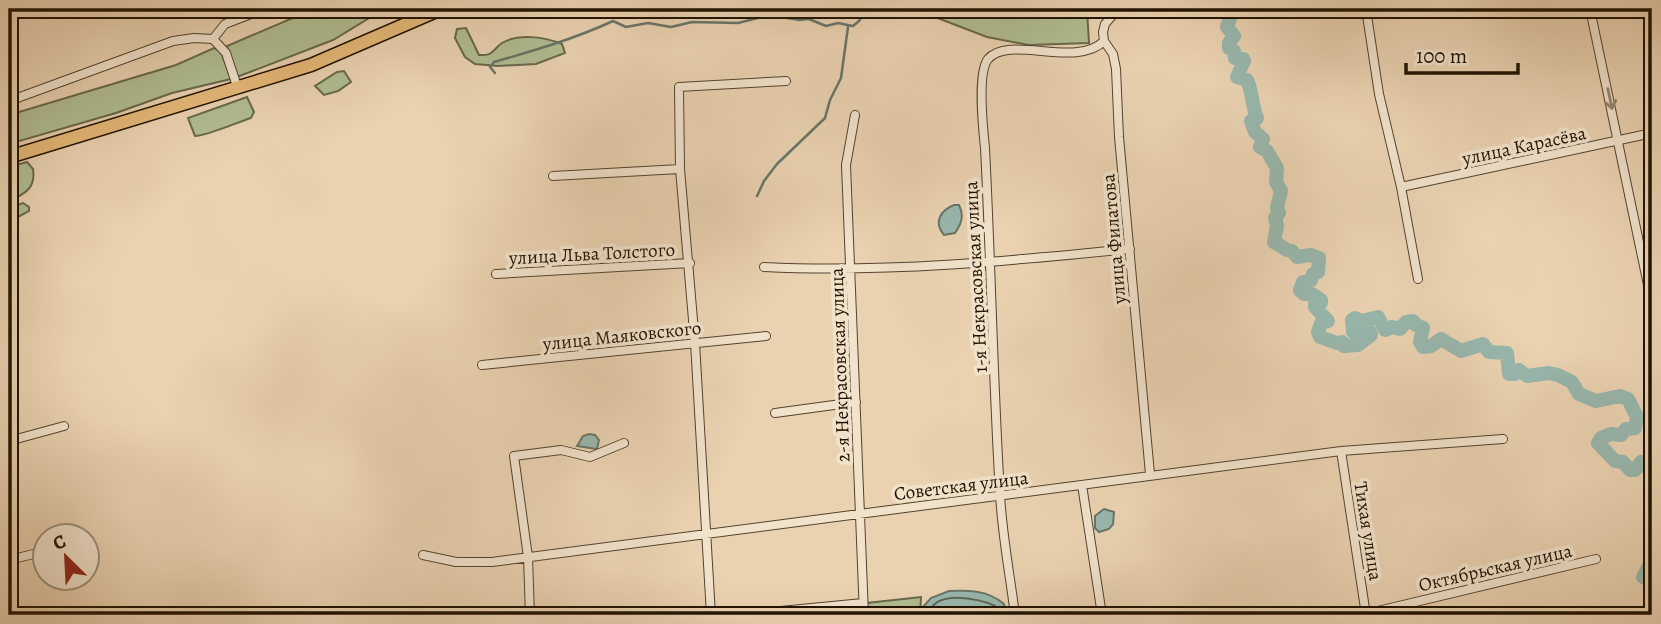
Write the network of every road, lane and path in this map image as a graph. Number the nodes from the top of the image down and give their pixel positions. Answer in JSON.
{"nodes":[{"id":1,"x":264,"y":9,"type":"edge"},
{"id":2,"x":441,"y":9,"type":"edge"},
{"id":3,"x":1118,"y":9,"type":"edge"},
{"id":4,"x":1366,"y":9,"type":"edge"},
{"id":5,"x":1590,"y":9,"type":"edge"},
{"id":6,"x":213,"y":39,"type":"junction"},
{"id":7,"x":1104,"y":41,"type":"junction"},
{"id":8,"x":786,"y":81,"type":"dead end"},
{"id":9,"x":238,"y":89,"type":"junction"},
{"id":10,"x":9,"y":101,"type":"edge"},
{"id":11,"x":855,"y":115,"type":"dead end"},
{"id":12,"x":1652,"y":134,"type":"edge"},
{"id":13,"x":1618,"y":141,"type":"junction"},
{"id":14,"x":14,"y":156,"type":"edge"},
{"id":15,"x":680,"y":169,"type":"junction"},
{"id":16,"x":553,"y":176,"type":"dead end"},
{"id":17,"x":1401,"y":187,"type":"junction"},
{"id":18,"x":1130,"y":249,"type":"junction"},
{"id":19,"x":991,"y":262,"type":"junction"},
{"id":20,"x":690,"y":263,"type":"junction"},
{"id":21,"x":764,"y":267,"type":"dead end"},
{"id":22,"x":851,"y":267,"type":"junction"},
{"id":23,"x":496,"y":274,"type":"dead end"},
{"id":24,"x":1418,"y":279,"type":"dead end"},
{"id":25,"x":1652,"y":304,"type":"edge"},
{"id":26,"x":766,"y":336,"type":"dead end"},
{"id":27,"x":695,"y":343,"type":"junction"},
{"id":28,"x":482,"y":365,"type":"dead end"},
{"id":29,"x":856,"y":402,"type":"junction"},
{"id":30,"x":775,"y":413,"type":"dead end"},
{"id":31,"x":64,"y":426,"type":"dead end"},
{"id":32,"x":1503,"y":439,"type":"dead end"},
{"id":33,"x":9,"y":441,"type":"edge"},
{"id":34,"x":624,"y":443,"type":"dead end"},
{"id":35,"x":1341,"y":451,"type":"junction"},
{"id":36,"x":1150,"y":474,"type":"junction"},
{"id":37,"x":1082,"y":485,"type":"junction"},
{"id":38,"x":1000,"y":497,"type":"junction"},
{"id":39,"x":861,"y":513,"type":"junction"},
{"id":40,"x":707,"y":534,"type":"junction"},
{"id":41,"x":32,"y":554,"type":"edge"},
{"id":42,"x":423,"y":555,"type":"dead end"},
{"id":43,"x":528,"y":557,"type":"junction"},
{"id":44,"x":1596,"y":559,"type":"dead end"},
{"id":45,"x":9,"y":560,"type":"edge"},
{"id":46,"x":863,"y":603,"type":"junction"},
{"id":47,"x":530,"y":615,"type":"edge"},
{"id":48,"x":711,"y":615,"type":"edge"},
{"id":49,"x":740,"y":615,"type":"edge"},
{"id":50,"x":864,"y":615,"type":"edge"},
{"id":51,"x":1015,"y":615,"type":"edge"},
{"id":52,"x":1102,"y":615,"type":"edge"},
{"id":53,"x":1365,"y":615,"type":"edge"}],
"edges":[{"from":1,"to":6,"type":"street"},
{"from":2,"to":9,"type":"main road"},
{"from":3,"to":7,"type":"street"},
{"from":4,"to":17,"type":"street"},
{"from":5,"to":13,"type":"street","one_way":true},
{"from":6,"to":9,"type":"street"},
{"from":6,"to":10,"type":"street"},
{"from":7,"to":18,"type":"street","name":"улица Филатова"},
{"from":7,"to":19,"type":"street","name":"1-я Некрасовская улица"},
{"from":8,"to":15,"type":"street"},
{"from":9,"to":14,"type":"main road"},
{"from":11,"to":22,"type":"street","name":"2-я Некрасовская улица"},
{"from":12,"to":13,"type":"street","name":"улица Карасёва"},
{"from":13,"to":17,"type":"street","name":"улица Карасёва"},
{"from":13,"to":25,"type":"street"},
{"from":15,"to":16,"type":"street"},
{"from":15,"to":20,"type":"street"},
{"from":17,"to":24,"type":"street"},
{"from":18,"to":19,"type":"street"},
{"from":18,"to":36,"type":"street","name":"улица Филатова"},
{"from":19,"to":22,"type":"street"},
{"from":19,"to":38,"type":"street","name":"1-я Некрасовская улица"},
{"from":20,"to":23,"type":"street","name":"улица Льва Толстого"},
{"from":20,"to":27,"type":"street"},
{"from":21,"to":22,"type":"street"},
{"from":22,"to":29,"type":"street","name":"2-я Некрасовская улица"},
{"from":26,"to":27,"type":"street","name":"улица Маяковского"},
{"from":27,"to":28,"type":"street","name":"улица Маяковского"},
{"from":27,"to":40,"type":"street"},
{"from":29,"to":30,"type":"street"},
{"from":29,"to":39,"type":"street","name":"2-я Некрасовская улица"},
{"from":31,"to":33,"type":"street"},
{"from":32,"to":35,"type":"street","name":"Советская улица"},
{"from":34,"to":43,"type":"street"},
{"from":35,"to":36,"type":"street","name":"Советская улица"},
{"from":35,"to":53,"type":"street","name":"Тихая улица"},
{"from":36,"to":37,"type":"street","name":"Советская улица"},
{"from":37,"to":38,"type":"street","name":"Советская улица"},
{"from":37,"to":52,"type":"street"},
{"from":38,"to":39,"type":"street","name":"Советская улица"},
{"from":38,"to":51,"type":"street","name":"1-я Некрасовская улица"},
{"from":39,"to":40,"type":"street","name":"Советская улица"},
{"from":39,"to":46,"type":"street","name":"2-я Некрасовская улица"},
{"from":40,"to":43,"type":"street","name":"Советская улица"},
{"from":40,"to":48,"type":"street"},
{"from":41,"to":45,"type":"street"},
{"from":42,"to":43,"type":"street","name":"Советская улица"},
{"from":43,"to":47,"type":"street"},
{"from":44,"to":53,"type":"street","name":"Октябрьская улица"},
{"from":46,"to":49,"type":"street"},
{"from":46,"to":50,"type":"street","name":"2-я Некрасовская улица"}]}
